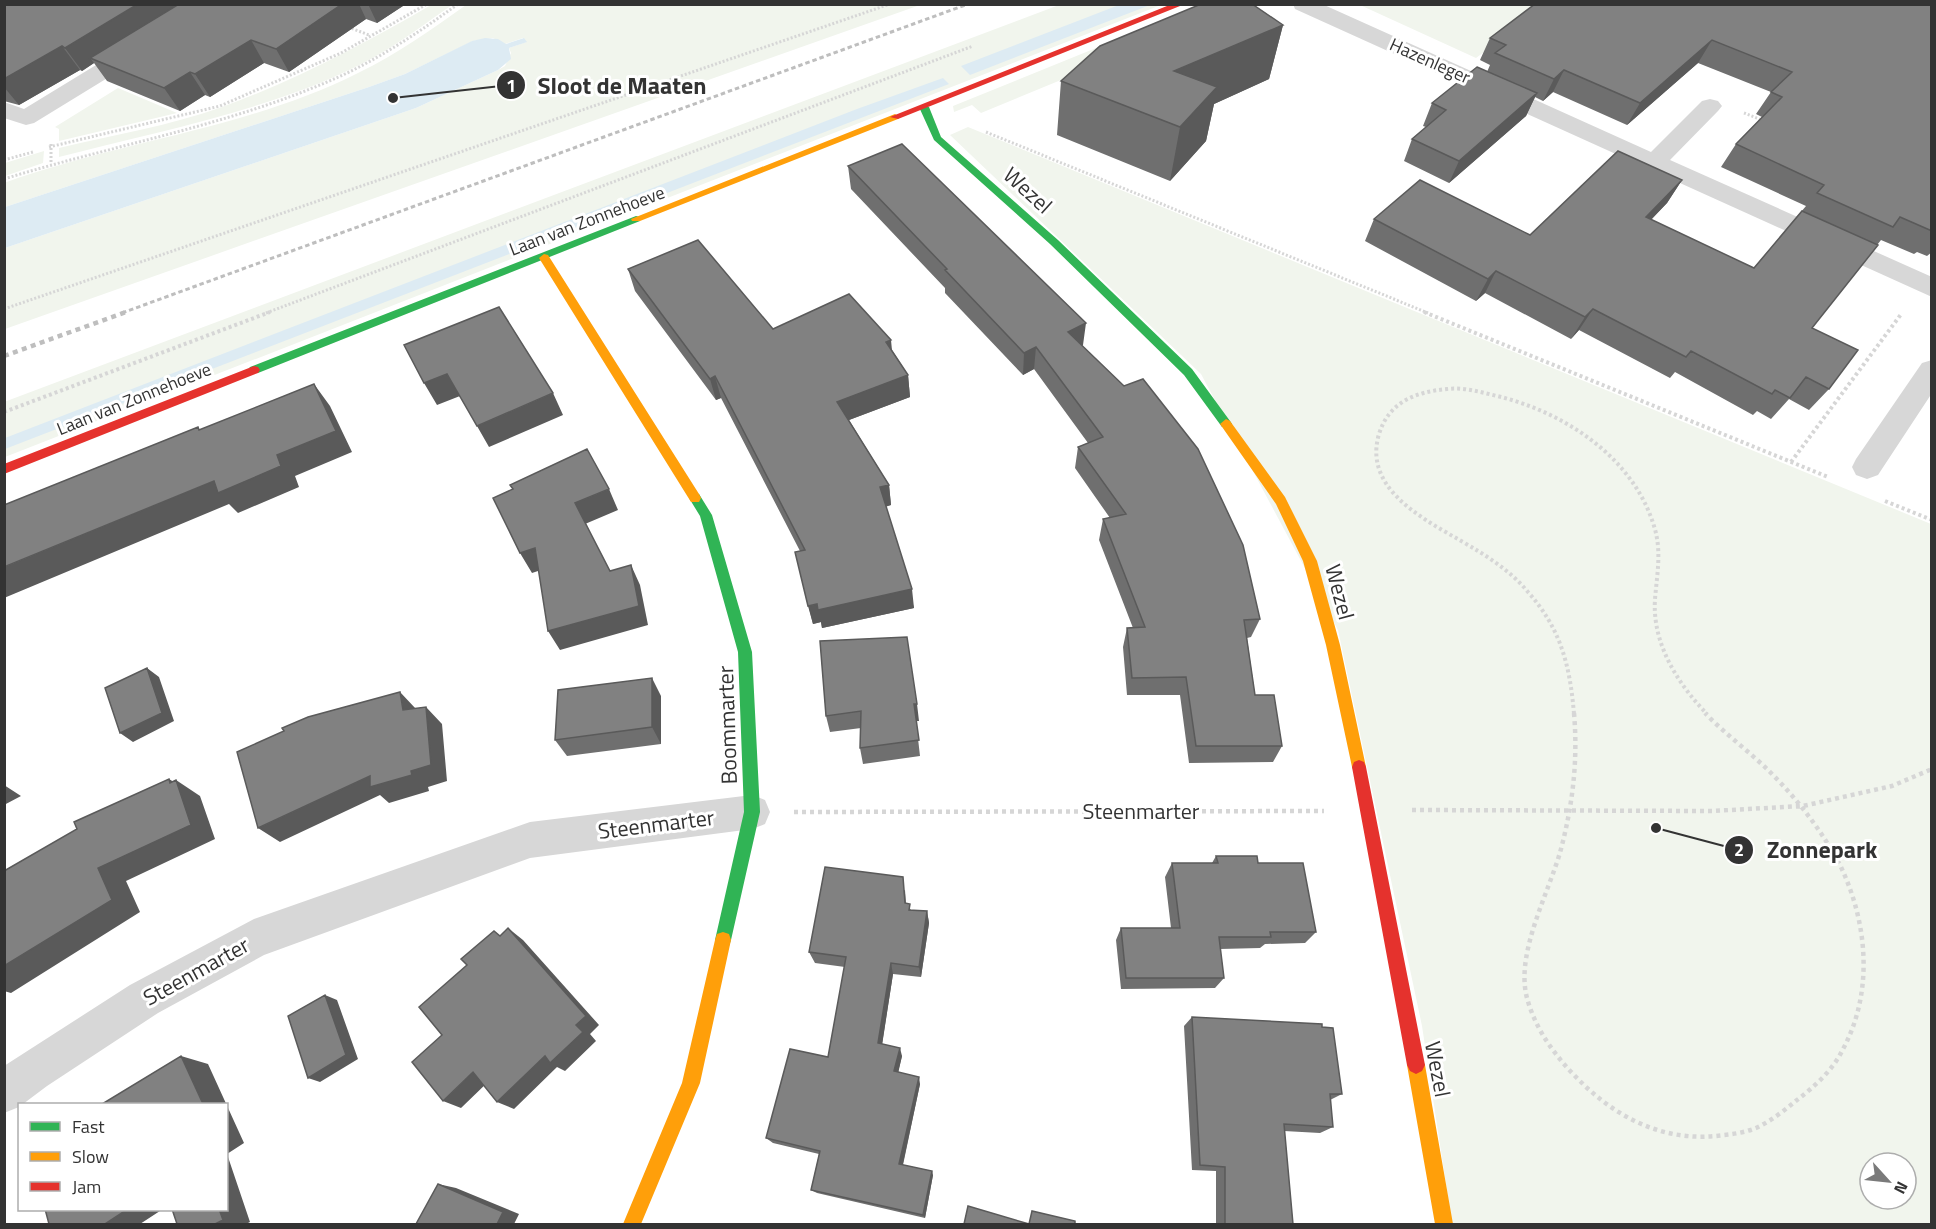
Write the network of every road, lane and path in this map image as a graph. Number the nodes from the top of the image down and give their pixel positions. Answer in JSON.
{"nodes":[{"id":1,"x":212,"y":4,"type":"edge"},
{"id":2,"x":427,"y":4,"type":"edge"},
{"id":3,"x":458,"y":4,"type":"edge"},
{"id":4,"x":890,"y":4,"type":"edge"},
{"id":5,"x":1181,"y":4,"type":"edge"},
{"id":6,"x":1304,"y":4,"type":"edge"},
{"id":7,"x":348,"y":28,"type":"dead end"},
{"id":8,"x":370,"y":35,"type":"junction"},
{"id":9,"x":982,"y":43,"type":"dead end"},
{"id":10,"x":1710,"y":106,"type":"dead end"},
{"id":11,"x":924,"y":107,"type":"junction"},
{"id":12,"x":4,"y":109,"type":"edge"},
{"id":13,"x":4,"y":160,"type":"edge"},
{"id":14,"x":1655,"y":162,"type":"junction"},
{"id":15,"x":4,"y":179,"type":"edge"},
{"id":16,"x":544,"y":258,"type":"junction"},
{"id":17,"x":1928,"y":286,"type":"edge"},
{"id":18,"x":4,"y":309,"type":"edge"},
{"id":19,"x":1932,"y":370,"type":"edge"},
{"id":20,"x":4,"y":412,"type":"edge"},
{"id":21,"x":1791,"y":462,"type":"junction"},
{"id":22,"x":1867,"y":467,"type":"dead end"},
{"id":23,"x":4,"y":469,"type":"edge"},
{"id":24,"x":1834,"y":480,"type":"dead end"},
{"id":25,"x":1878,"y":498,"type":"dead end"},
{"id":26,"x":1932,"y":520,"type":"edge"},
{"id":27,"x":1932,"y":769,"type":"edge"},
{"id":28,"x":1803,"y":806,"type":"junction"},
{"id":29,"x":1569,"y":809,"type":"junction"},
{"id":30,"x":1368,"y":811,"type":"junction"},
{"id":31,"x":752,"y":812,"type":"junction"},
{"id":32,"x":4,"y":1092,"type":"edge"},
{"id":33,"x":632,"y":1224,"type":"edge"},
{"id":34,"x":1444,"y":1224,"type":"edge"}],
"edges":[{"from":1,"to":12,"type":"street"},
{"from":2,"to":8,"type":"path"},
{"from":3,"to":15,"type":"path"},
{"from":4,"to":18,"type":"path"},
{"from":5,"to":11,"type":"street","name":"Laan van Zonnehoeve"},
{"from":6,"to":14,"type":"street","name":"Hazenleger"},
{"from":7,"to":8,"type":"path"},
{"from":8,"to":13,"type":"path"},
{"from":9,"to":20,"type":"path"},
{"from":10,"to":14,"type":"street"},
{"from":11,"to":16,"type":"street","name":"Laan van Zonnehoeve"},
{"from":11,"to":21,"type":"path"},
{"from":11,"to":30,"type":"street","name":"Wezel"},
{"from":14,"to":17,"type":"street","name":"Hazenleger"},
{"from":16,"to":23,"type":"street","name":"Laan van Zonnehoeve"},
{"from":16,"to":31,"type":"street","name":"Boommarter"},
{"from":17,"to":21,"type":"path"},
{"from":19,"to":22,"type":"street"},
{"from":21,"to":24,"type":"path"},
{"from":25,"to":26,"type":"path"},
{"from":27,"to":28,"type":"path","name":"Steenmarter"},
{"from":28,"to":29,"type":"path","name":"Steenmarter"},
{"from":28,"to":29,"type":"path"},
{"from":28,"to":29,"type":"path"},
{"from":29,"to":30,"type":"path","name":"Steenmarter"},
{"from":30,"to":31,"type":"path","name":"Steenmarter"},
{"from":30,"to":34,"type":"street","name":"Wezel"},
{"from":31,"to":32,"type":"street","name":"Steenmarter"},
{"from":31,"to":33,"type":"street","name":"Boommarter"}]}
